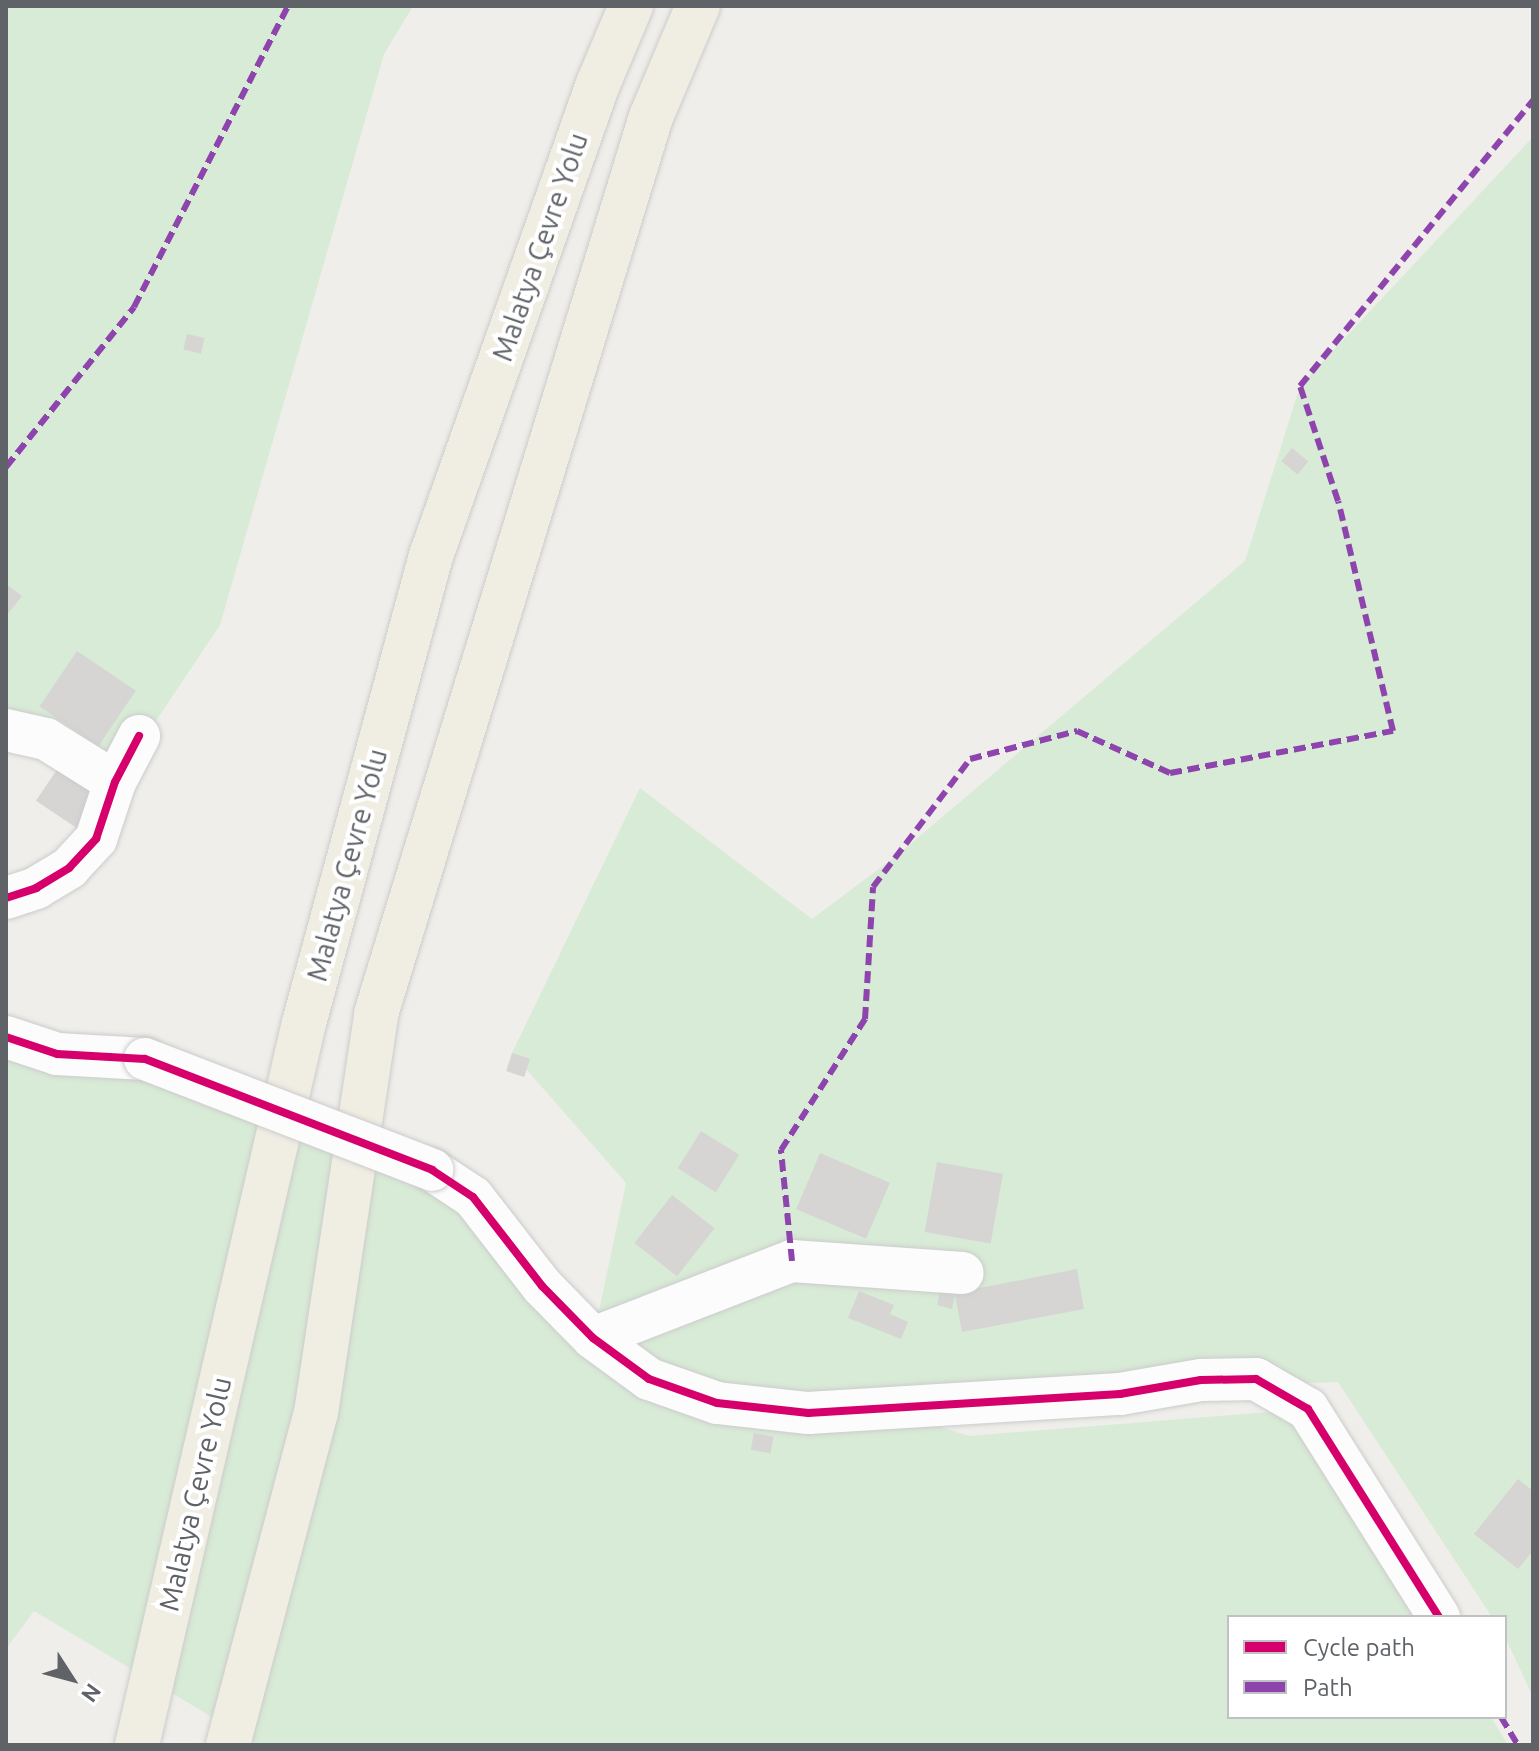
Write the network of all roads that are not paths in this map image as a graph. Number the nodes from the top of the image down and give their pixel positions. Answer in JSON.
{"nodes":[{"id":1,"x":631,"y":6,"type":"edge"},
{"id":2,"x":698,"y":6,"type":"edge"},
{"id":3,"x":6,"y":730,"type":"edge"},
{"id":4,"x":139,"y":736,"type":"dead end"},
{"id":5,"x":115,"y":782,"type":"junction"},
{"id":6,"x":6,"y":898,"type":"edge"},
{"id":7,"x":6,"y":1037,"type":"edge"},
{"id":8,"x":963,"y":1273,"type":"dead end"},
{"id":9,"x":593,"y":1338,"type":"junction"},
{"id":10,"x":1438,"y":1615,"type":"edge"},
{"id":11,"x":137,"y":1745,"type":"edge"},
{"id":12,"x":228,"y":1745,"type":"edge"}],
"edges":[{"from":1,"to":11,"type":"highway","name":"Malatya Çevre Yolu"},
{"from":2,"to":12,"type":"highway"},
{"from":3,"to":5,"type":"street"},
{"from":4,"to":5,"type":"street"},
{"from":5,"to":6,"type":"street"},
{"from":7,"to":9,"type":"street","bridge":true},
{"from":8,"to":9,"type":"street"},
{"from":9,"to":10,"type":"street"}]}
